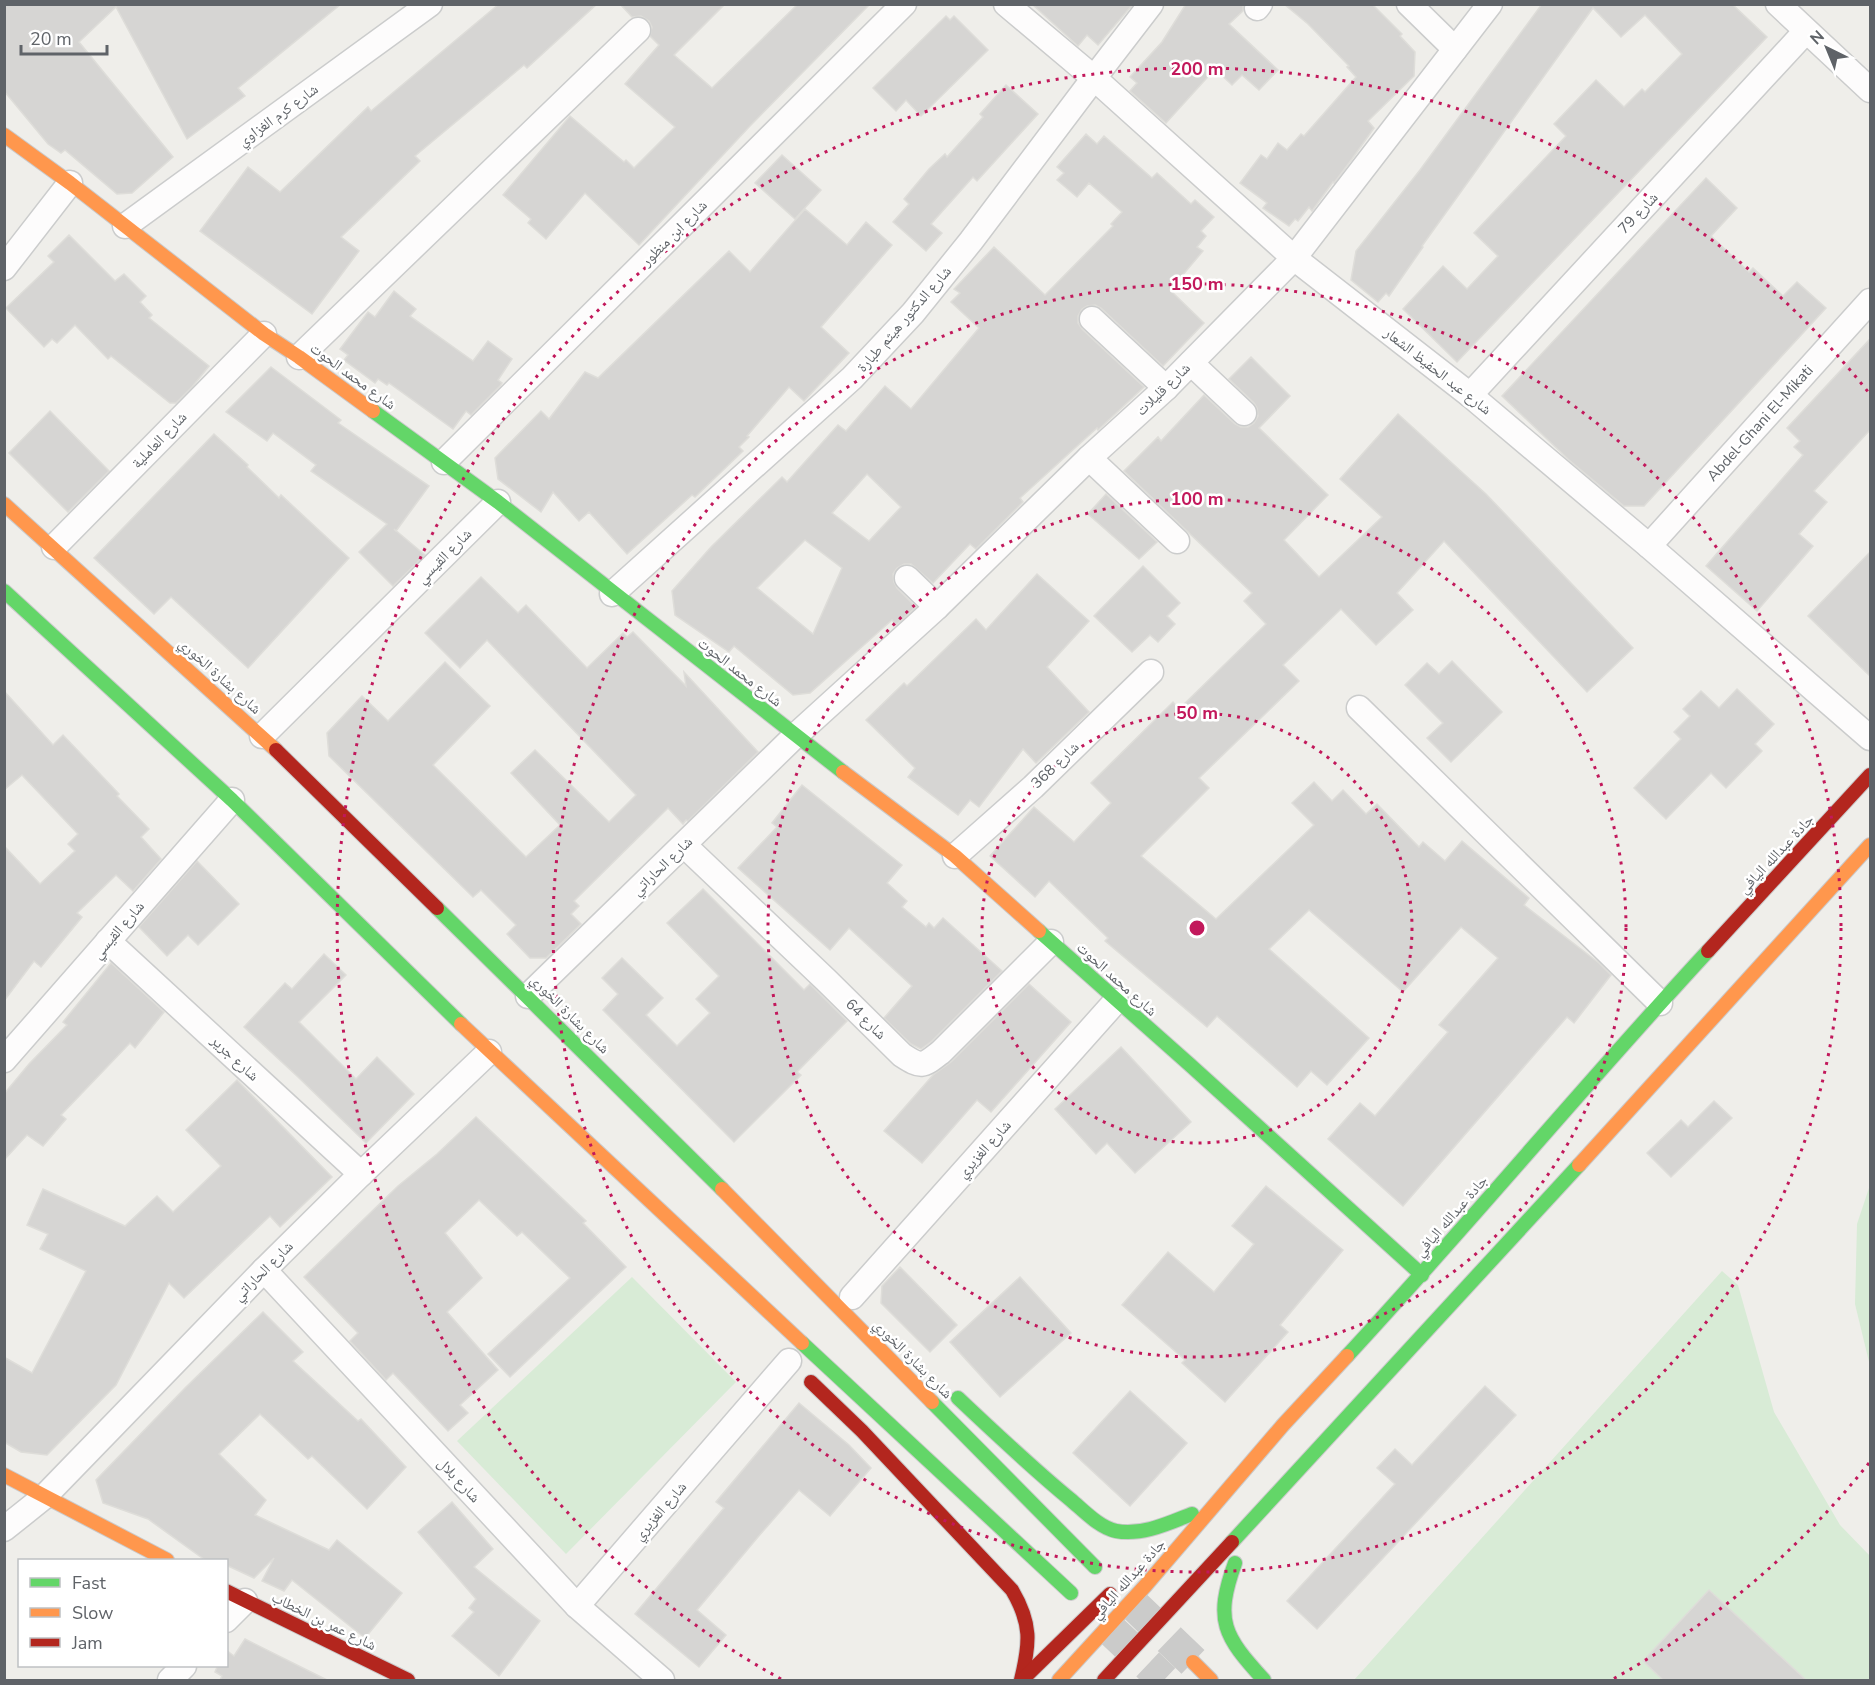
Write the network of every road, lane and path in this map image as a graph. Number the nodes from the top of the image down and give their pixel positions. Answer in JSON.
{"nodes":[{"id":1,"x":430,"y":4,"type":"edge"},
{"id":2,"x":904,"y":4,"type":"edge"},
{"id":3,"x":1006,"y":4,"type":"edge"},
{"id":4,"x":1151,"y":4,"type":"edge"},
{"id":5,"x":1409,"y":4,"type":"edge"},
{"id":6,"x":1490,"y":4,"type":"edge"},
{"id":7,"x":1778,"y":4,"type":"edge"},
{"id":8,"x":638,"y":30,"type":"dead end"},
{"id":9,"x":1806,"y":31,"type":"junction"},
{"id":10,"x":1455,"y":49,"type":"junction"},
{"id":11,"x":1094,"y":78,"type":"junction"},
{"id":12,"x":1870,"y":90,"type":"edge"},
{"id":13,"x":4,"y":135,"type":"edge"},
{"id":14,"x":70,"y":183,"type":"junction"},
{"id":15,"x":125,"y":226,"type":"junction"},
{"id":16,"x":1294,"y":258,"type":"junction"},
{"id":17,"x":4,"y":268,"type":"edge"},
{"id":18,"x":1870,"y":301,"type":"edge"},
{"id":19,"x":1092,"y":319,"type":"dead end"},
{"id":20,"x":264,"y":334,"type":"junction"},
{"id":21,"x":299,"y":357,"type":"junction"},
{"id":22,"x":1191,"y":363,"type":"junction"},
{"id":23,"x":1166,"y":388,"type":"junction"},
{"id":24,"x":1470,"y":395,"type":"junction"},
{"id":25,"x":1244,"y":413,"type":"dead end"},
{"id":26,"x":1089,"y":458,"type":"junction"},
{"id":27,"x":444,"y":462,"type":"junction"},
{"id":28,"x":498,"y":502,"type":"junction"},
{"id":29,"x":4,"y":504,"type":"edge"},
{"id":30,"x":1177,"y":541,"type":"dead end"},
{"id":31,"x":1649,"y":546,"type":"junction"},
{"id":32,"x":54,"y":547,"type":"junction"},
{"id":33,"x":907,"y":578,"type":"dead end"},
{"id":34,"x":4,"y":591,"type":"edge"},
{"id":35,"x":612,"y":594,"type":"junction"},
{"id":36,"x":937,"y":607,"type":"junction"},
{"id":37,"x":1151,"y":672,"type":"dead end"},
{"id":38,"x":1359,"y":708,"type":"dead end"},
{"id":39,"x":262,"y":736,"type":"junction"},
{"id":40,"x":795,"y":736,"type":"junction"},
{"id":41,"x":1870,"y":738,"type":"edge"},
{"id":42,"x":1870,"y":775,"type":"edge"},
{"id":43,"x":232,"y":800,"type":"junction"},
{"id":44,"x":684,"y":845,"type":"junction"},
{"id":45,"x":1870,"y":845,"type":"edge"},
{"id":46,"x":955,"y":856,"type":"junction"},
{"id":47,"x":108,"y":941,"type":"junction"},
{"id":48,"x":1051,"y":942,"type":"junction"},
{"id":49,"x":528,"y":996,"type":"junction"},
{"id":50,"x":1116,"y":1001,"type":"junction"},
{"id":51,"x":1660,"y":1003,"type":"junction"},
{"id":52,"x":489,"y":1052,"type":"junction"},
{"id":53,"x":4,"y":1060,"type":"edge"},
{"id":54,"x":675,"y":1141,"type":"junction"},
{"id":55,"x":611,"y":1166,"type":"junction"},
{"id":56,"x":361,"y":1174,"type":"junction"},
{"id":57,"x":758,"y":1206,"type":"dead end"},
{"id":58,"x":667,"y":1236,"type":"dead end"},
{"id":59,"x":264,"y":1270,"type":"junction"},
{"id":60,"x":1422,"y":1275,"type":"junction"},
{"id":61,"x":852,"y":1297,"type":"dead end"},
{"id":62,"x":1452,"y":1304,"type":"junction"},
{"id":63,"x":793,"y":1365,"type":"joint"},
{"id":64,"x":947,"y":1387,"type":"dead end"},
{"id":65,"x":1283,"y":1425,"type":"junction"},
{"id":66,"x":4,"y":1475,"type":"edge"},
{"id":67,"x":44,"y":1497,"type":"junction"},
{"id":68,"x":1192,"y":1514,"type":"junction"},
{"id":69,"x":1272,"y":1518,"type":"dead end"},
{"id":70,"x":4,"y":1529,"type":"edge"},
{"id":71,"x":1166,"y":1539,"type":"dead end"},
{"id":72,"x":165,"y":1559,"type":"edge"},
{"id":73,"x":1095,"y":1567,"type":"dead end"},
{"id":74,"x":1124,"y":1581,"type":"dead end"},
{"id":75,"x":1212,"y":1588,"type":"dead end"},
{"id":76,"x":1071,"y":1593,"type":"dead end"},
{"id":77,"x":236,"y":1596,"type":"edge"},
{"id":78,"x":577,"y":1606,"type":"junction"},
{"id":79,"x":228,"y":1615,"type":"edge"},
{"id":80,"x":1193,"y":1662,"type":"tunnel mouth"},
{"id":81,"x":182,"y":1667,"type":"edge"},
{"id":82,"x":170,"y":1680,"type":"edge"},
{"id":83,"x":408,"y":1680,"type":"edge"},
{"id":84,"x":662,"y":1680,"type":"edge"},
{"id":85,"x":1021,"y":1680,"type":"edge"},
{"id":86,"x":1059,"y":1680,"type":"edge"},
{"id":87,"x":1104,"y":1680,"type":"edge"},
{"id":88,"x":1211,"y":1680,"type":"edge"},
{"id":89,"x":1264,"y":1680,"type":"edge"}],
"edges":[{"from":1,"to":15,"type":"street","name":"شارع كرم الغزاوي"},
{"from":2,"to":27,"type":"street","name":"شارع ابن منظور"},
{"from":3,"to":11,"type":"street","name":"شارع عبد الحفيظ الشعار"},
{"from":4,"to":11,"type":"street","name":"شارع الدكتور هيثم طبارة"},
{"from":5,"to":10,"type":"street"},
{"from":6,"to":10,"type":"street","name":"شارع قليلات"},
{"from":7,"to":9,"type":"street"},
{"from":8,"to":21,"type":"street"},
{"from":9,"to":12,"type":"street"},
{"from":9,"to":24,"type":"street","name":"شارع 79"},
{"from":10,"to":16,"type":"street","name":"شارع قليلات"},
{"from":11,"to":16,"type":"street","name":"شارع عبد الحفيظ الشعار"},
{"from":11,"to":35,"type":"street","name":"شارع الدكتور هيثم طبارة"},
{"from":13,"to":14,"type":"main road","name":"شارع محمد الحوت"},
{"from":14,"to":15,"type":"main road","name":"شارع محمد الحوت"},
{"from":14,"to":17,"type":"street"},
{"from":15,"to":20,"type":"main road","name":"شارع محمد الحوت"},
{"from":16,"to":22,"type":"street","name":"شارع قليلات"},
{"from":16,"to":24,"type":"street","name":"شارع عبد الحفيظ الشعار"},
{"from":18,"to":31,"type":"street","name":"Abdel-Ghani El-Mikati"},
{"from":19,"to":23,"type":"street"},
{"from":20,"to":21,"type":"main road","name":"شارع محمد الحوت"},
{"from":20,"to":32,"type":"street","name":"شارع العاملية"},
{"from":21,"to":27,"type":"main road","name":"شارع محمد الحوت"},
{"from":22,"to":23,"type":"street","name":"شارع قليلات"},
{"from":22,"to":25,"type":"street"},
{"from":23,"to":26,"type":"street","name":"شارع قليلات"},
{"from":24,"to":31,"type":"street","name":"شارع عبد الحفيظ الشعار"},
{"from":26,"to":30,"type":"street"},
{"from":26,"to":36,"type":"street","name":"شارع قليلات"},
{"from":27,"to":28,"type":"main road","name":"شارع محمد الحوت"},
{"from":28,"to":35,"type":"main road","name":"شارع محمد الحوت"},
{"from":28,"to":39,"type":"street","name":"شارع القيسي"},
{"from":29,"to":32,"type":"main road","name":"شارع بشارة الخوري"},
{"from":31,"to":41,"type":"street","name":"شارع عبد الحفيظ الشعار"},
{"from":32,"to":39,"type":"main road","name":"شارع بشارة الخوري"},
{"from":33,"to":36,"type":"street"},
{"from":34,"to":43,"type":"main road"},
{"from":35,"to":40,"type":"main road","name":"شارع محمد الحوت"},
{"from":36,"to":40,"type":"street","name":"شارع قليلات"},
{"from":37,"to":46,"type":"street","name":"شارع 368"},
{"from":38,"to":51,"type":"street"},
{"from":39,"to":49,"type":"main road","name":"شارع بشارة الخوري"},
{"from":40,"to":44,"type":"street","name":"شارع الحاراتي"},
{"from":40,"to":46,"type":"main road","name":"شارع محمد الحوت"},
{"from":42,"to":51,"type":"main road","name":"جادة عبدالله اليافي"},
{"from":43,"to":47,"type":"street","name":"شارع القيسي"},
{"from":43,"to":52,"type":"main road"},
{"from":44,"to":48,"type":"street","name":"شارع 64"},
{"from":44,"to":49,"type":"street","name":"شارع الحاراتي"},
{"from":45,"to":62,"type":"main road"},
{"from":46,"to":48,"type":"main road","name":"شارع محمد الحوت"},
{"from":47,"to":53,"type":"street","name":"شارع القيسي"},
{"from":47,"to":56,"type":"street","name":"شارع جرير"},
{"from":48,"to":50,"type":"main road","name":"شارع محمد الحوت"},
{"from":49,"to":54,"type":"main road","name":"شارع بشارة الخوري"},
{"from":50,"to":60,"type":"main road","name":"شارع محمد الحوت"},
{"from":50,"to":61,"type":"street","name":"شارع الغزيري"},
{"from":51,"to":60,"type":"main road","name":"جادة عبدالله اليافي"},
{"from":52,"to":55,"type":"main road"},
{"from":52,"to":56,"type":"street","name":"شارع الحاراتي"},
{"from":54,"to":57,"type":"main road"},
{"from":54,"to":73,"type":"main road","name":"شارع بشارة الخوري"},
{"from":55,"to":58,"type":"main road"},
{"from":55,"to":76,"type":"main road"},
{"from":56,"to":59,"type":"street","name":"شارع الحاراتي"},
{"from":59,"to":67,"type":"street","name":"شارع الحاراتي"},
{"from":59,"to":78,"type":"street","name":"شارع بلال"},
{"from":60,"to":65,"type":"main road","name":"جادة عبدالله اليافي"},
{"from":62,"to":69,"type":"main road"},
{"from":62,"to":87,"type":"main road"},
{"from":63,"to":78,"type":"street","name":"شارع الغزيري"},
{"from":63,"to":85,"type":"main road"},
{"from":64,"to":68,"type":"main road"},
{"from":65,"to":68,"type":"main road"},
{"from":65,"to":86,"type":"main road","name":"جادة عبدالله اليافي"},
{"from":66,"to":67,"type":"main road"},
{"from":67,"to":70,"type":"street","name":"شارع الحاراتي"},
{"from":67,"to":72,"type":"main road"},
{"from":68,"to":71,"type":"main road"},
{"from":74,"to":85,"type":"main road"},
{"from":75,"to":89,"type":"main road"},
{"from":77,"to":79,"type":"street"},
{"from":77,"to":83,"type":"main road","name":"شارع عمر بن الخطاب"},
{"from":78,"to":84,"type":"street","name":"شارع بلال"},
{"from":80,"to":88,"type":"main road"},
{"from":81,"to":82,"type":"street"}]}
